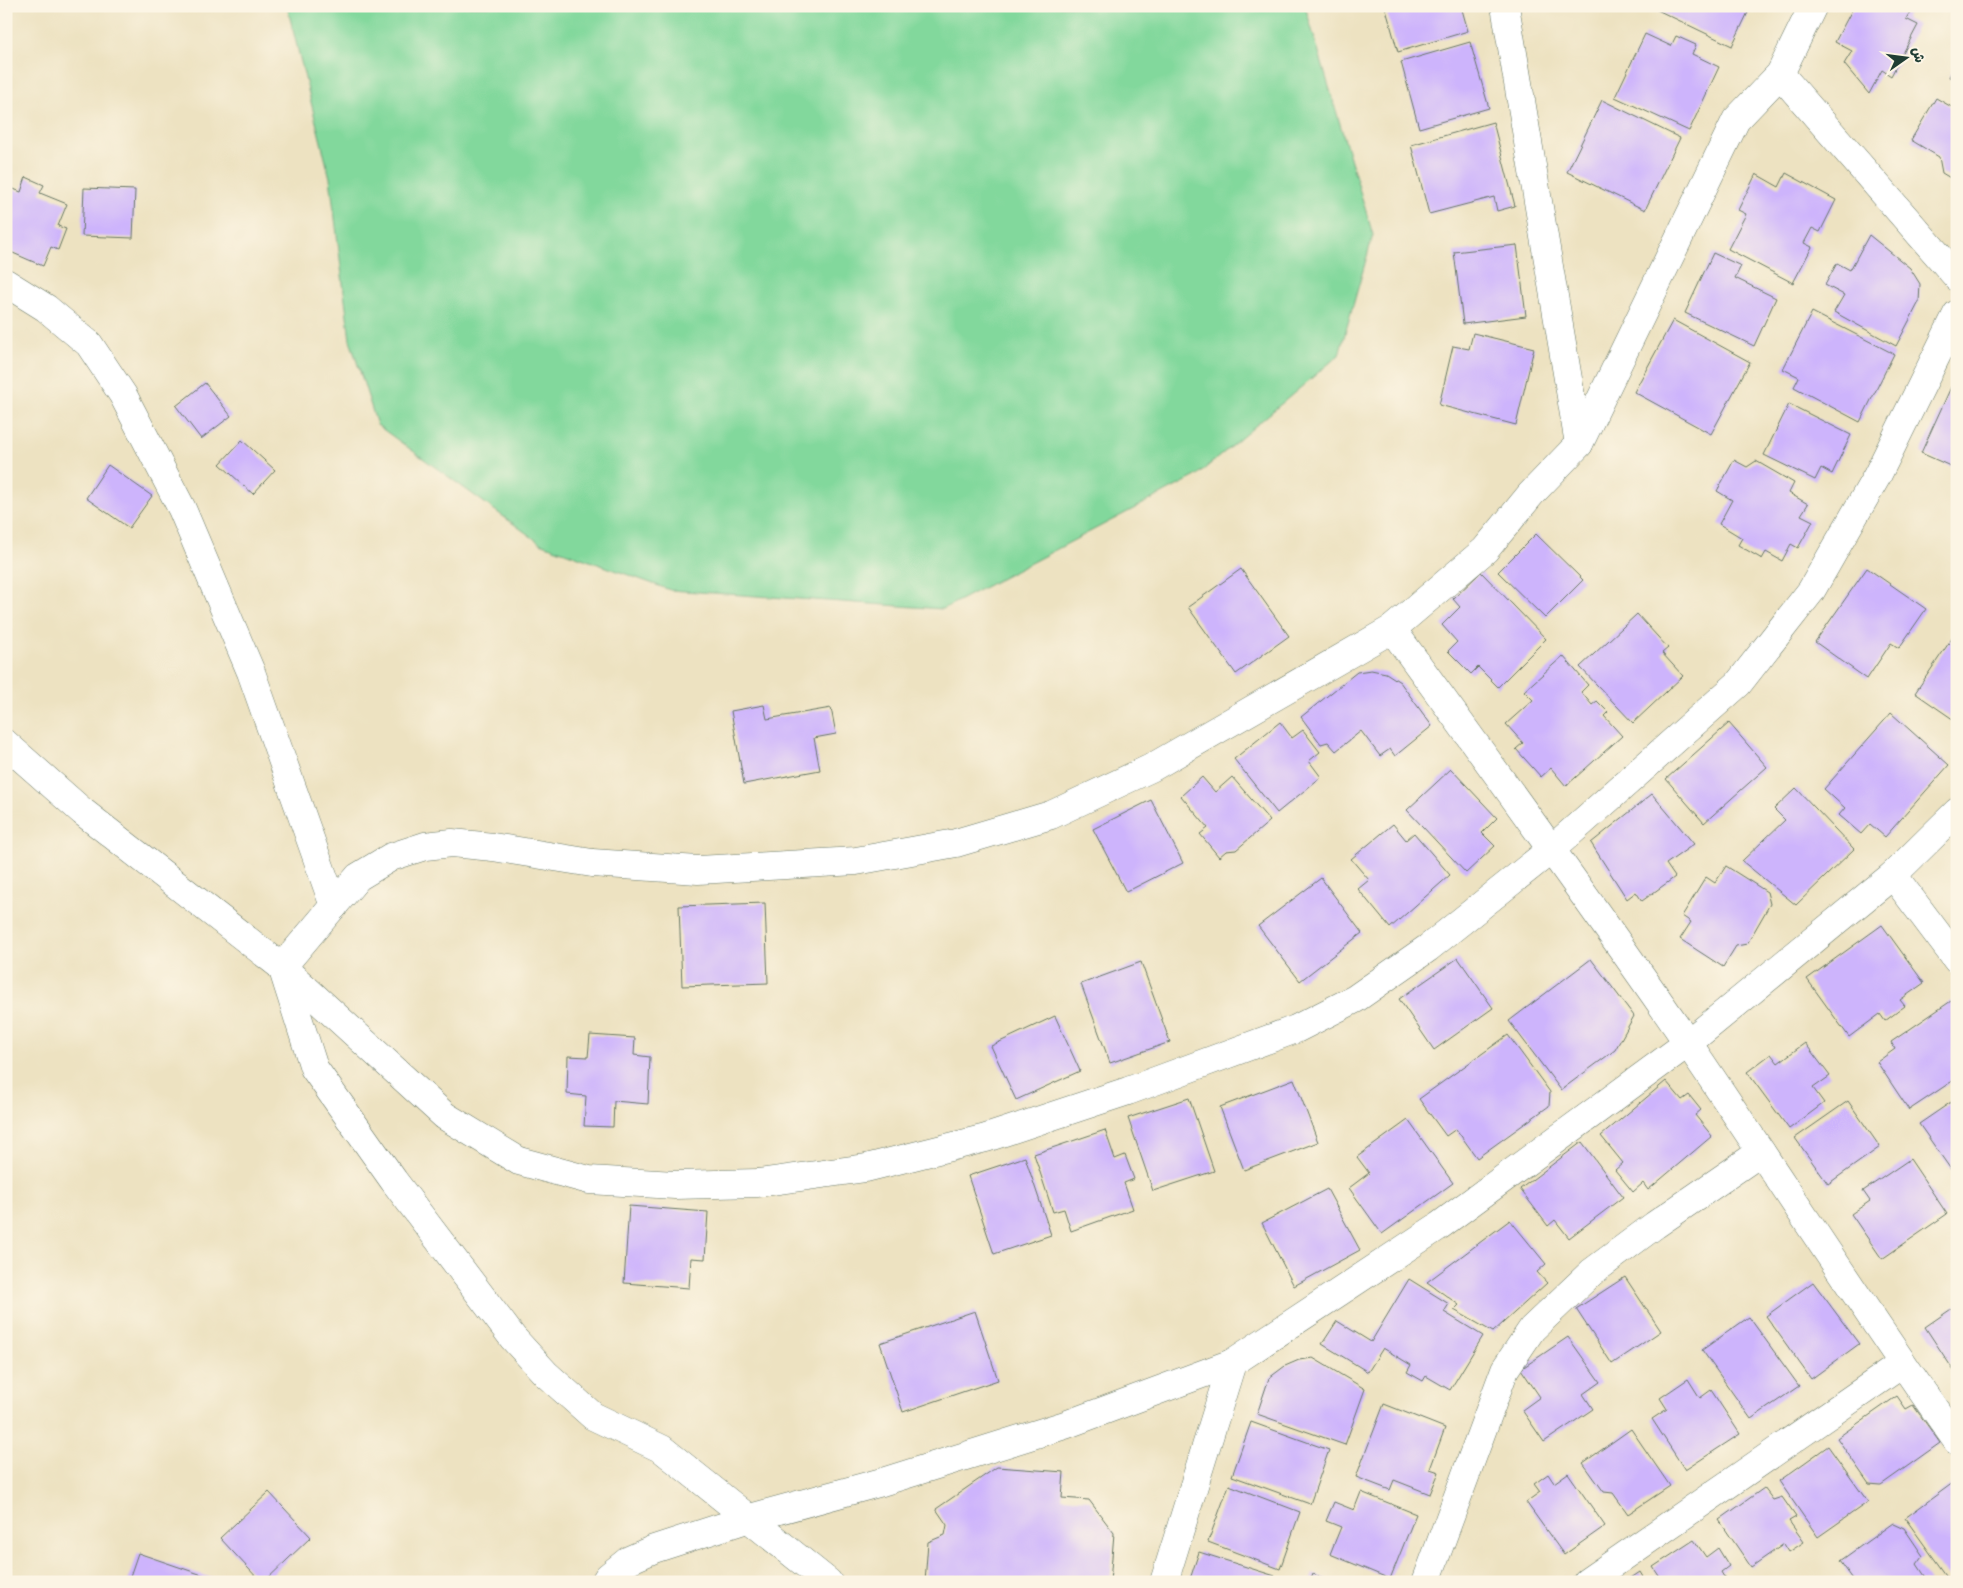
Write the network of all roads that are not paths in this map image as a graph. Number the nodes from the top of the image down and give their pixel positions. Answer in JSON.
{"nodes":[{"id":1,"x":1505,"y":6,"type":"edge"},
{"id":2,"x":1813,"y":6,"type":"edge"},
{"id":3,"x":1780,"y":74,"type":"junction"},
{"id":4,"x":1957,"y":277,"type":"edge"},
{"id":5,"x":6,"y":283,"type":"edge"},
{"id":6,"x":1957,"y":314,"type":"edge"},
{"id":7,"x":1580,"y":444,"type":"junction"},
{"id":8,"x":1392,"y":629,"type":"junction"},
{"id":9,"x":6,"y":744,"type":"edge"},
{"id":10,"x":1957,"y":812,"type":"edge"},
{"id":11,"x":1552,"y":849,"type":"junction"},
{"id":12,"x":1893,"y":875,"type":"junction"},
{"id":13,"x":334,"y":906,"type":"junction"},
{"id":14,"x":1957,"y":960,"type":"edge"},
{"id":15,"x":282,"y":968,"type":"junction"},
{"id":16,"x":1688,"y":1044,"type":"junction"},
{"id":17,"x":1761,"y":1152,"type":"junction"},
{"id":18,"x":1232,"y":1362,"type":"junction"},
{"id":19,"x":1902,"y":1364,"type":"junction"},
{"id":20,"x":1957,"y":1441,"type":"edge"},
{"id":21,"x":750,"y":1518,"type":"junction"},
{"id":22,"x":605,"y":1582,"type":"edge"},
{"id":23,"x":828,"y":1582,"type":"edge"},
{"id":24,"x":1164,"y":1582,"type":"edge"},
{"id":25,"x":1426,"y":1582,"type":"edge"},
{"id":26,"x":1587,"y":1582,"type":"edge"}],
"edges":[{"from":1,"to":7,"type":"street"},
{"from":2,"to":3,"type":"street"},
{"from":3,"to":4,"type":"street"},
{"from":3,"to":7,"type":"street"},
{"from":5,"to":13,"type":"street"},
{"from":6,"to":11,"type":"street"},
{"from":7,"to":8,"type":"street"},
{"from":8,"to":11,"type":"street"},
{"from":8,"to":13,"type":"street"},
{"from":9,"to":15,"type":"street"},
{"from":10,"to":12,"type":"street"},
{"from":11,"to":15,"type":"street"},
{"from":11,"to":16,"type":"street"},
{"from":12,"to":14,"type":"street"},
{"from":12,"to":16,"type":"street"},
{"from":13,"to":15,"type":"street"},
{"from":15,"to":21,"type":"street"},
{"from":16,"to":17,"type":"street"},
{"from":16,"to":18,"type":"street"},
{"from":17,"to":19,"type":"street"},
{"from":17,"to":25,"type":"street"},
{"from":18,"to":21,"type":"street"},
{"from":18,"to":24,"type":"street"},
{"from":19,"to":20,"type":"street"},
{"from":19,"to":26,"type":"street"},
{"from":21,"to":22,"type":"street"},
{"from":21,"to":23,"type":"street"}]}
